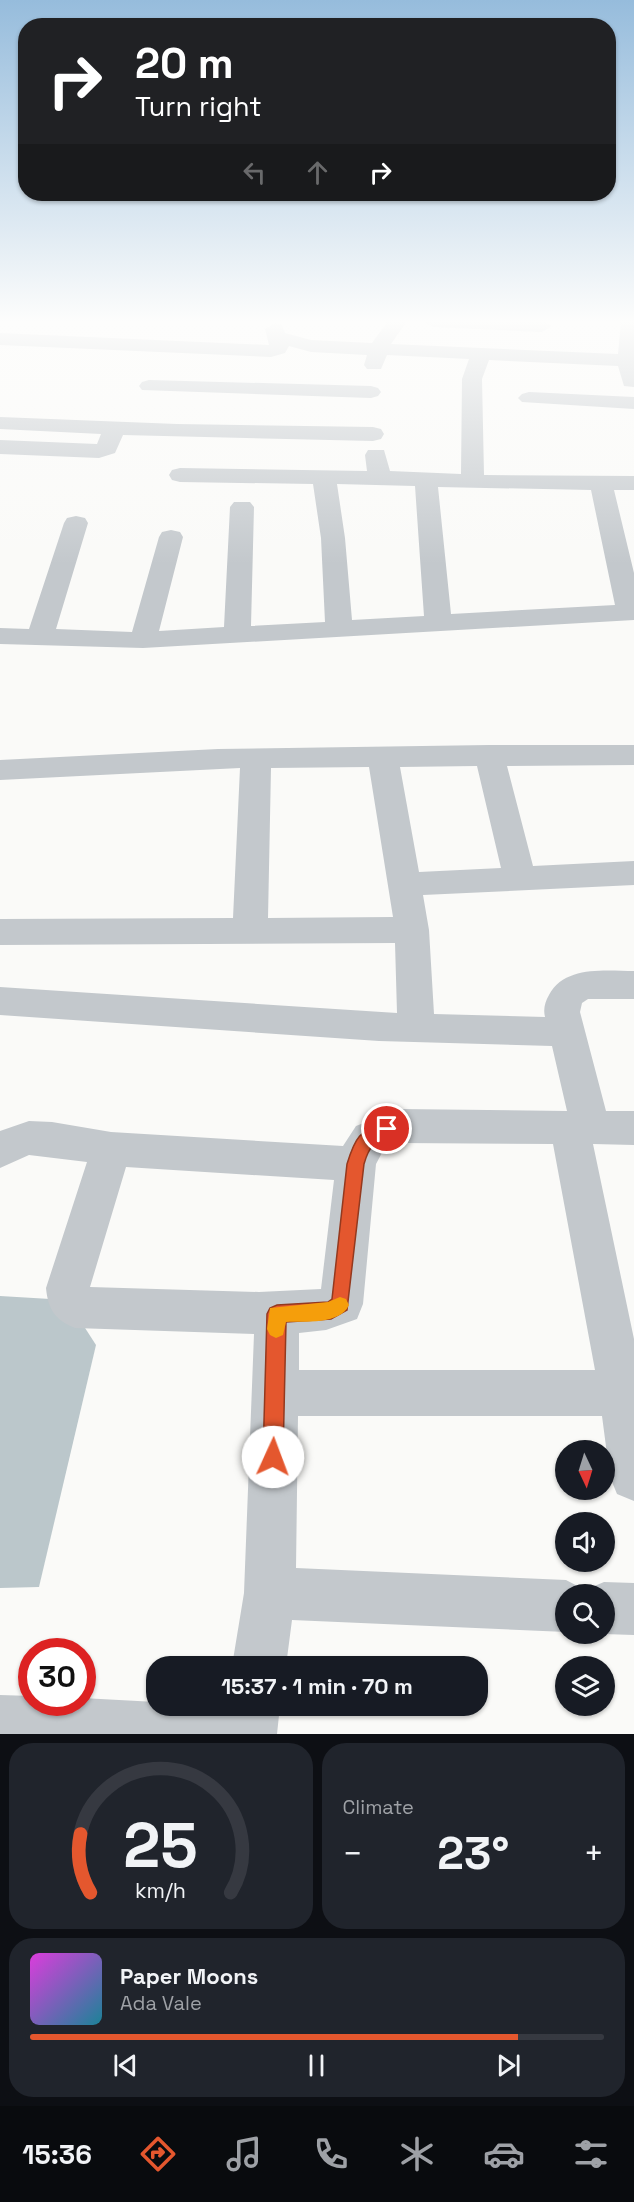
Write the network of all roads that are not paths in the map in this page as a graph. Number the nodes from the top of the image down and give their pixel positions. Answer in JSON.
{"nodes":[{"id":1,"x":371,"y":402,"type":"edge"},
{"id":2,"x":472,"y":402,"type":"edge"},
{"id":3,"x":611,"y":402,"type":"edge"},
{"id":4,"x":634,"y":403,"type":"edge"},
{"id":5,"x":0,"y":423,"type":"edge"},
{"id":6,"x":114,"y":428,"type":"junction"},
{"id":7,"x":373,"y":434,"type":"junction"},
{"id":8,"x":0,"y":447,"type":"edge"},
{"id":9,"x":180,"y":475,"type":"dead end"},
{"id":10,"x":324,"y":477,"type":"junction"},
{"id":11,"x":380,"y":478,"type":"junction"},
{"id":12,"x":426,"y":479,"type":"junction"},
{"id":13,"x":473,"y":480,"type":"junction"},
{"id":14,"x":602,"y":483,"type":"junction"},
{"id":15,"x":634,"y":483,"type":"edge"},
{"id":16,"x":242,"y":507,"type":"dead end"},
{"id":17,"x":76,"y":523,"type":"dead end"},
{"id":18,"x":171,"y":537,"type":"dead end"},
{"id":19,"x":632,"y":612,"type":"edge"},
{"id":20,"x":438,"y":622,"type":"junction"},
{"id":21,"x":339,"y":627,"type":"junction"},
{"id":22,"x":237,"y":633,"type":"junction"},
{"id":23,"x":0,"y":636,"type":"edge"},
{"id":24,"x":39,"y":639,"type":"junction"},
{"id":25,"x":143,"y":640,"type":"junction"},
{"id":26,"x":489,"y":755,"type":"junction"},
{"id":27,"x":634,"y":755,"type":"edge"},
{"id":28,"x":382,"y":756,"type":"junction"},
{"id":29,"x":256,"y":758,"type":"junction"},
{"id":30,"x":0,"y":770,"type":"edge"},
{"id":31,"x":634,"y":873,"type":"edge"},
{"id":32,"x":520,"y":879,"type":"junction"},
{"id":33,"x":406,"y":884,"type":"junction"},
{"id":34,"x":412,"y":930,"type":"junction"},
{"id":35,"x":250,"y":931,"type":"junction"},
{"id":36,"x":0,"y":932,"type":"edge"},
{"id":37,"x":634,"y":985,"type":"edge"},
{"id":38,"x":0,"y":1001,"type":"edge"},
{"id":39,"x":416,"y":1028,"type":"junction"},
{"id":40,"x":567,"y":1032,"type":"junction"},
{"id":41,"x":581,"y":1128,"type":"junction"},
{"id":42,"x":634,"y":1128,"type":"edge"},
{"id":43,"x":111,"y":1149,"type":"junction"},
{"id":44,"x":0,"y":1151,"type":"edge"},
{"id":45,"x":356,"y":1164,"type":"junction"},
{"id":46,"x":277,"y":1314,"type":"junction"},
{"id":47,"x":628,"y":1392,"type":"edge"},
{"id":48,"x":275,"y":1393,"type":"junction"},
{"id":49,"x":634,"y":1477,"type":"edge"},
{"id":50,"x":270,"y":1593,"type":"junction"},
{"id":51,"x":555,"y":1606,"type":"edge"},
{"id":52,"x":615,"y":1608,"type":"edge"},
{"id":53,"x":634,"y":1609,"type":"edge"},
{"id":54,"x":261,"y":1656,"type":"edge"},
{"id":55,"x":252,"y":1716,"type":"edge"},
{"id":56,"x":0,"y":1722,"type":"edge"},
{"id":57,"x":249,"y":1734,"type":"edge"},
{"id":58,"x":263,"y":1734,"type":"edge"}],
"edges":[{"from":1,"to":7,"type":"street"},
{"from":2,"to":13,"type":"street"},
{"from":3,"to":4,"type":"street"},
{"from":5,"to":6,"type":"street"},
{"from":6,"to":7,"type":"street"},
{"from":6,"to":8,"type":"street"},
{"from":7,"to":11,"type":"street"},
{"from":9,"to":10,"type":"street"},
{"from":10,"to":11,"type":"street"},
{"from":10,"to":21,"type":"street"},
{"from":11,"to":12,"type":"street"},
{"from":12,"to":13,"type":"street"},
{"from":12,"to":20,"type":"street"},
{"from":13,"to":14,"type":"street"},
{"from":14,"to":15,"type":"street"},
{"from":14,"to":19,"type":"street"},
{"from":16,"to":22,"type":"street"},
{"from":17,"to":24,"type":"street"},
{"from":18,"to":25,"type":"street"},
{"from":19,"to":20,"type":"street"},
{"from":20,"to":21,"type":"street"},
{"from":21,"to":22,"type":"street"},
{"from":22,"to":25,"type":"street"},
{"from":23,"to":24,"type":"street"},
{"from":24,"to":25,"type":"street"},
{"from":26,"to":27,"type":"street"},
{"from":26,"to":28,"type":"street"},
{"from":26,"to":32,"type":"street"},
{"from":28,"to":29,"type":"street"},
{"from":28,"to":33,"type":"street"},
{"from":29,"to":30,"type":"street"},
{"from":29,"to":35,"type":"street"},
{"from":31,"to":32,"type":"street"},
{"from":32,"to":33,"type":"street"},
{"from":33,"to":34,"type":"street"},
{"from":34,"to":35,"type":"street"},
{"from":34,"to":39,"type":"street"},
{"from":35,"to":36,"type":"street"},
{"from":37,"to":40,"type":"street"},
{"from":38,"to":39,"type":"street"},
{"from":39,"to":40,"type":"street"},
{"from":40,"to":41,"type":"street"},
{"from":41,"to":42,"type":"street"},
{"from":41,"to":45,"type":"street"},
{"from":41,"to":47,"type":"street"},
{"from":43,"to":44,"type":"street"},
{"from":43,"to":45,"type":"street"},
{"from":43,"to":46,"type":"street"},
{"from":45,"to":46,"type":"street"},
{"from":46,"to":48,"type":"street"},
{"from":47,"to":48,"type":"street"},
{"from":47,"to":49,"type":"street"},
{"from":48,"to":50,"type":"street"},
{"from":50,"to":51,"type":"street"},
{"from":50,"to":54,"type":"street"},
{"from":52,"to":53,"type":"street"},
{"from":55,"to":57,"type":"street"},
{"from":56,"to":57,"type":"street"},
{"from":57,"to":58,"type":"street"}]}
